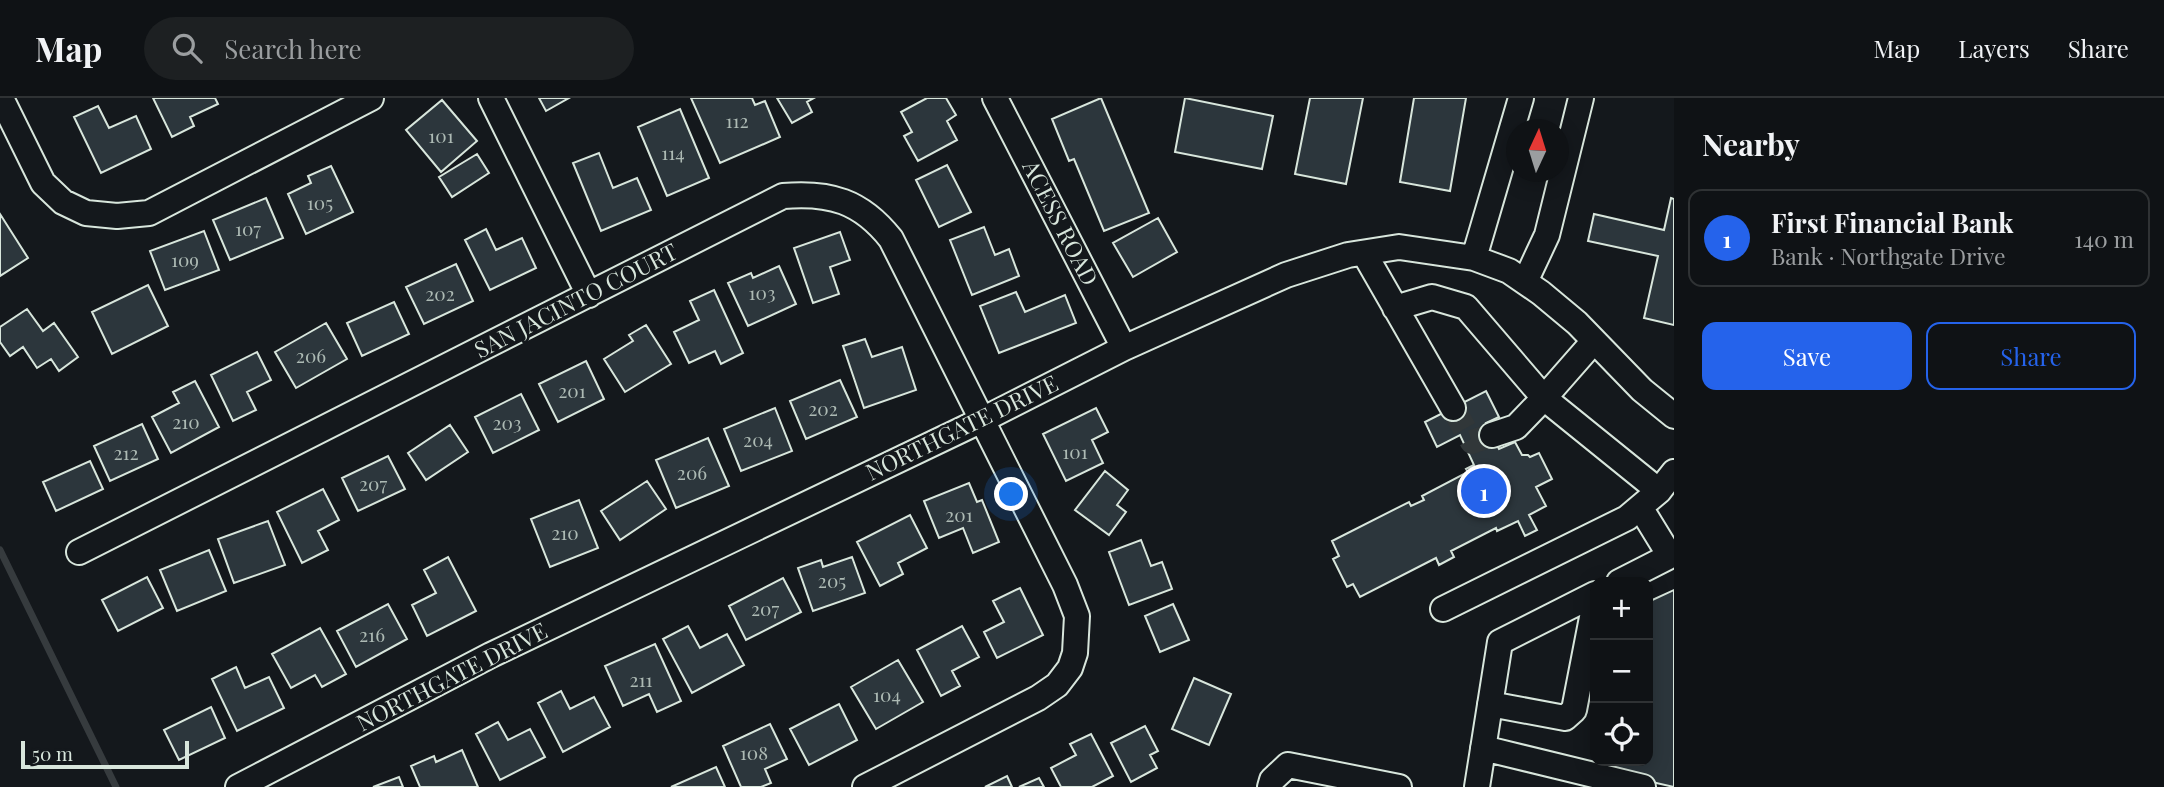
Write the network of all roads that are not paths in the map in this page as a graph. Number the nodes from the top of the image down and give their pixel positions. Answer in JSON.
{"nodes":[{"id":1,"x":1,"y":98,"type":"edge"},
{"id":2,"x":371,"y":98,"type":"edge"},
{"id":3,"x":491,"y":98,"type":"edge"},
{"id":4,"x":996,"y":98,"type":"edge"},
{"id":5,"x":1521,"y":98,"type":"edge"},
{"id":6,"x":1581,"y":98,"type":"edge"},
{"id":7,"x":1364,"y":253,"type":"junction"},
{"id":8,"x":1474,"y":258,"type":"junction"},
{"id":9,"x":1525,"y":282,"type":"junction"},
{"id":10,"x":589,"y":295,"type":"junction"},
{"id":11,"x":1395,"y":308,"type":"junction"},
{"id":12,"x":1594,"y":341,"type":"junction"},
{"id":13,"x":1124,"y":348,"type":"junction"},
{"id":14,"x":1544,"y":398,"type":"junction"},
{"id":15,"x":1452,"y":408,"type":"tunnel mouth"},
{"id":16,"x":1672,"y":411,"type":"edge"},
{"id":17,"x":982,"y":420,"type":"junction"},
{"id":18,"x":1492,"y":435,"type":"tunnel mouth"},
{"id":19,"x":1658,"y":490,"type":"edge"},
{"id":20,"x":79,"y":552,"type":"dead end"},
{"id":21,"x":1672,"y":556,"type":"edge"},
{"id":22,"x":1629,"y":577,"type":"edge"},
{"id":23,"x":1590,"y":597,"type":"edge"},
{"id":24,"x":1443,"y":609,"type":"dead end"},
{"id":25,"x":1590,"y":628,"type":"edge"},
{"id":26,"x":1490,"y":704,"type":"junction"},
{"id":27,"x":1483,"y":748,"type":"junction"},
{"id":28,"x":238,"y":787,"type":"edge"},
{"id":29,"x":865,"y":787,"type":"edge"},
{"id":30,"x":1270,"y":787,"type":"edge"},
{"id":31,"x":1399,"y":787,"type":"edge"},
{"id":32,"x":1477,"y":787,"type":"edge"},
{"id":33,"x":1643,"y":787,"type":"edge"}],
"edges":[{"from":1,"to":2,"type":"street"},
{"from":3,"to":10,"type":"street"},
{"from":4,"to":13,"type":"street","name":"ACESS ROAD"},
{"from":5,"to":8,"type":"street"},
{"from":6,"to":9,"type":"street"},
{"from":7,"to":8,"type":"street","name":"NORTHGATE DRIVE"},
{"from":7,"to":11,"type":"street"},
{"from":7,"to":13,"type":"street","name":"NORTHGATE DRIVE"},
{"from":8,"to":9,"type":"street","name":"NORTHGATE DRIVE"},
{"from":9,"to":12,"type":"street","name":"NORTHGATE DRIVE"},
{"from":10,"to":17,"type":"street","name":"SAN JACINTO COURT"},
{"from":10,"to":20,"type":"street","name":"SAN JACINTO COURT"},
{"from":11,"to":14,"type":"street"},
{"from":11,"to":15,"type":"street"},
{"from":12,"to":14,"type":"street"},
{"from":12,"to":16,"type":"street","name":"NORTHGATE DRIVE"},
{"from":13,"to":17,"type":"street","name":"NORTHGATE DRIVE"},
{"from":14,"to":18,"type":"street"},
{"from":14,"to":19,"type":"street"},
{"from":17,"to":28,"type":"street","name":"NORTHGATE DRIVE"},
{"from":17,"to":29,"type":"street","name":"SAN JACINTO COURT"},
{"from":19,"to":21,"type":"street"},
{"from":19,"to":24,"type":"street"},
{"from":21,"to":22,"type":"street"},
{"from":23,"to":26,"type":"street"},
{"from":25,"to":26,"type":"street"},
{"from":26,"to":27,"type":"street"},
{"from":27,"to":32,"type":"street"},
{"from":27,"to":33,"type":"street"},
{"from":30,"to":31,"type":"street"}]}
